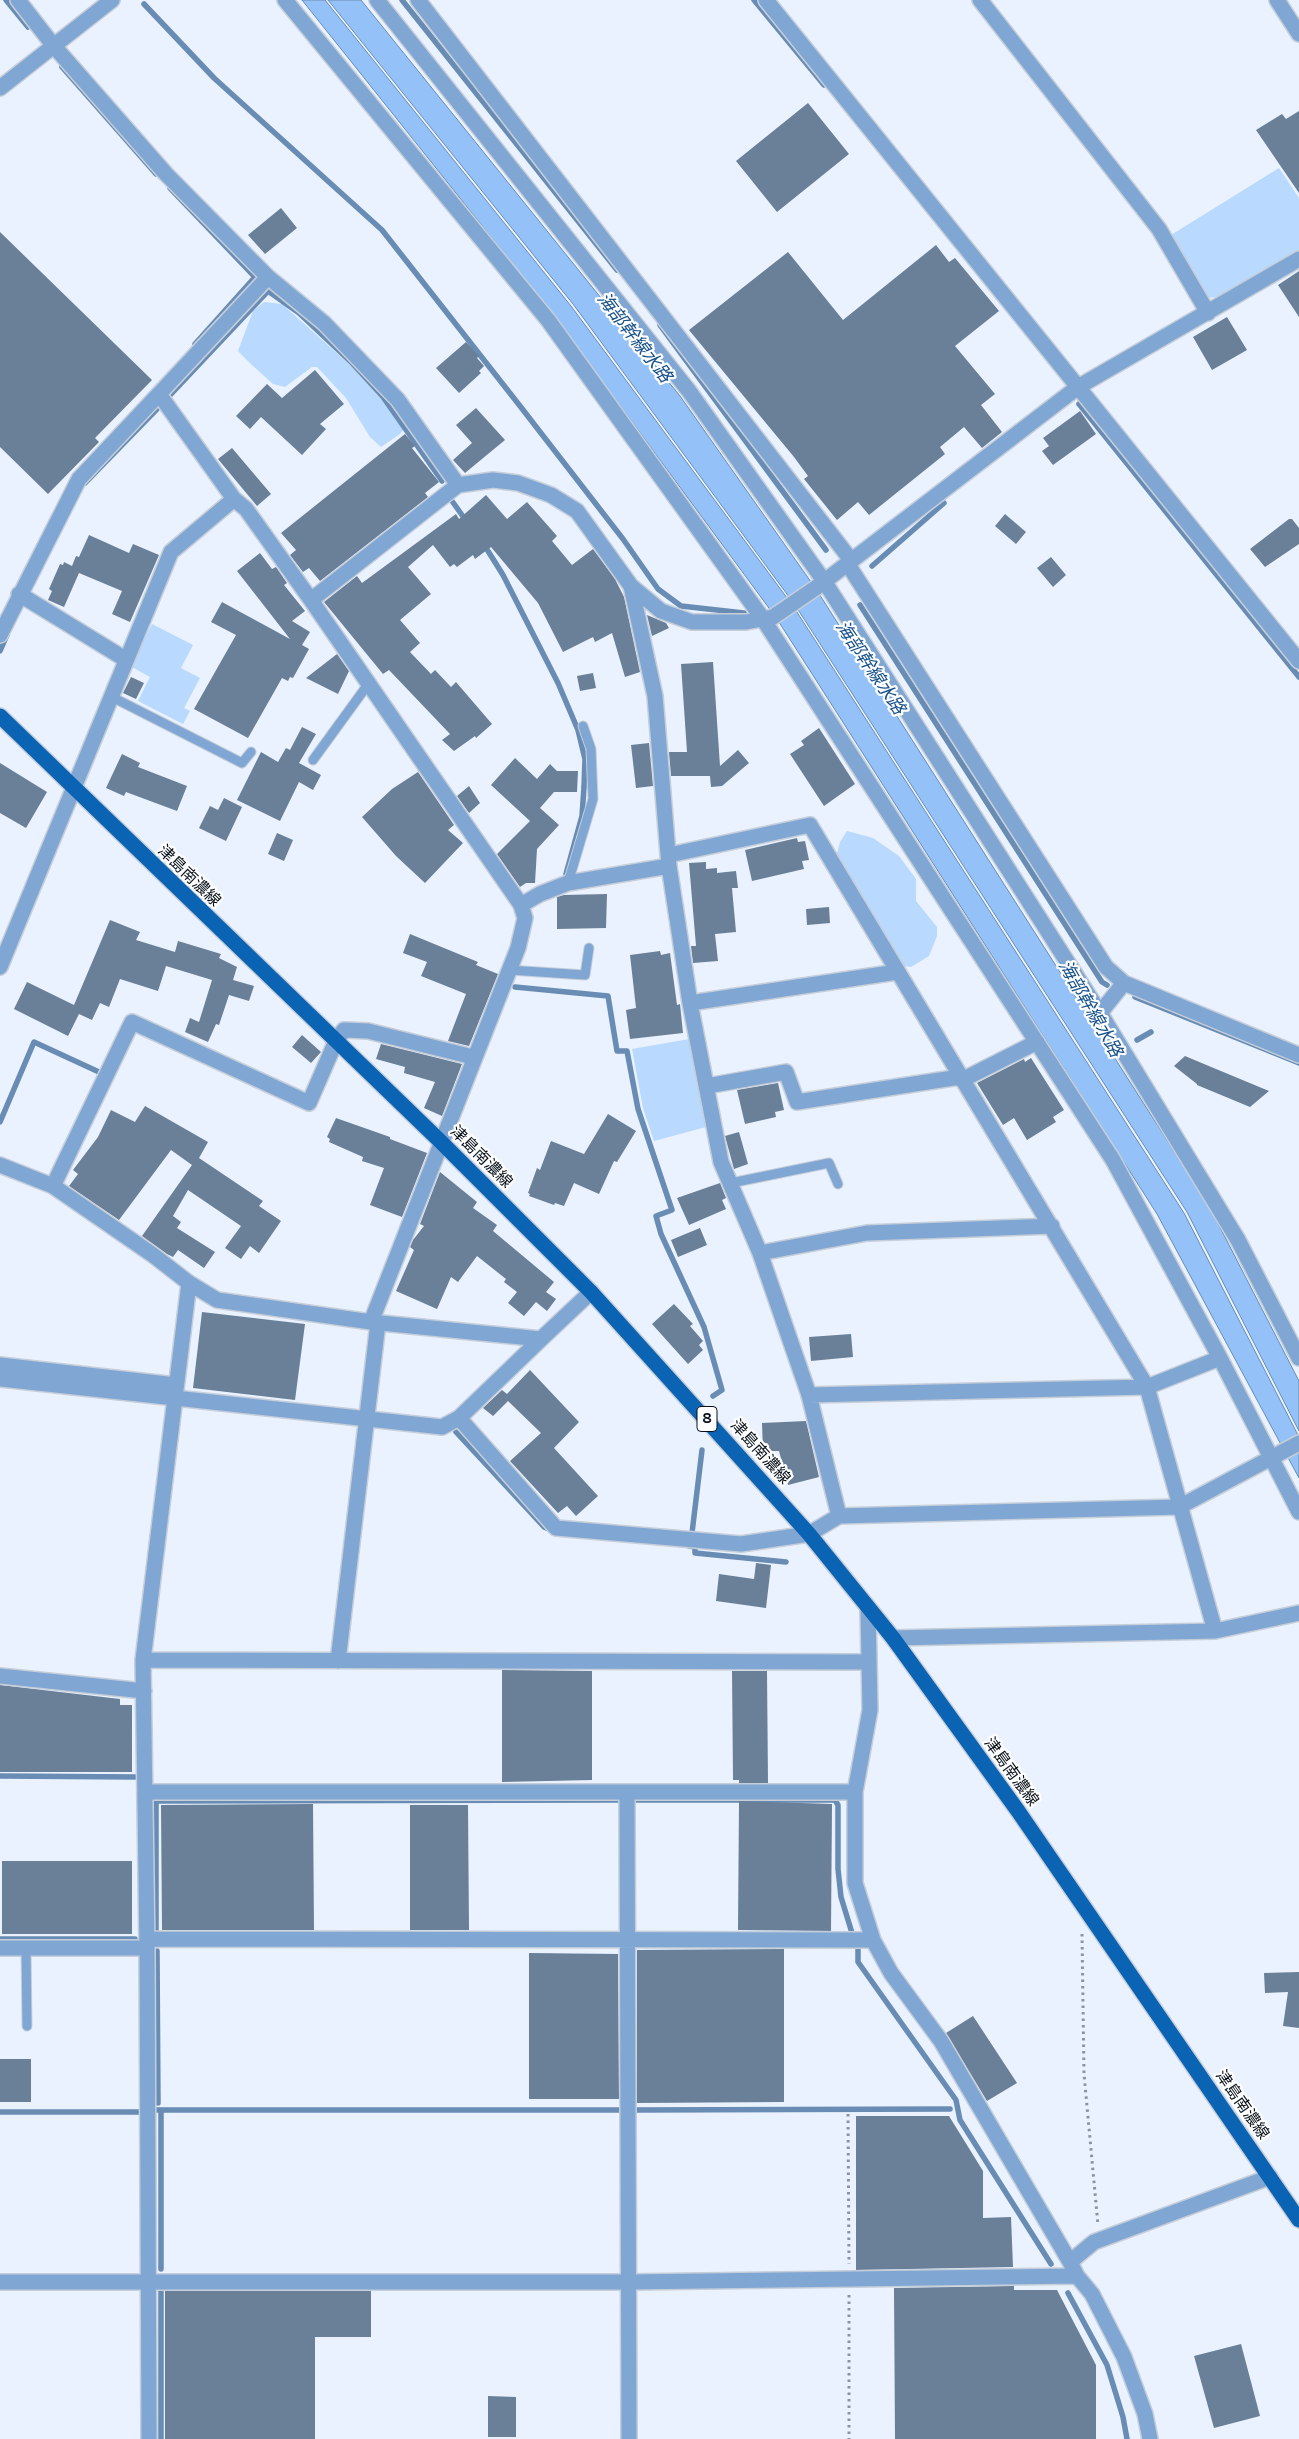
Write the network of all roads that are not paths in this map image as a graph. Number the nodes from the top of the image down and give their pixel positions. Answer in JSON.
{"nodes":[{"id":1,"x":18,"y":0,"type":"edge"},
{"id":2,"x":112,"y":0,"type":"edge"},
{"id":3,"x":285,"y":0,"type":"edge"},
{"id":4,"x":377,"y":0,"type":"edge"},
{"id":5,"x":418,"y":0,"type":"edge"},
{"id":6,"x":766,"y":0,"type":"edge"},
{"id":7,"x":980,"y":0,"type":"edge"},
{"id":8,"x":1277,"y":0,"type":"edge"},
{"id":9,"x":1299,"y":34,"type":"edge"},
{"id":10,"x":53,"y":45,"type":"junction"},
{"id":11,"x":0,"y":88,"type":"edge"},
{"id":12,"x":1299,"y":259,"type":"edge"},
{"id":13,"x":268,"y":277,"type":"junction"},
{"id":14,"x":1208,"y":313,"type":"junction"},
{"id":15,"x":1078,"y":388,"type":"junction"},
{"id":16,"x":159,"y":394,"type":"junction"},
{"id":17,"x":458,"y":485,"type":"junction"},
{"id":18,"x":234,"y":500,"type":"junction"},
{"id":19,"x":849,"y":561,"type":"junction"},
{"id":20,"x":821,"y":584,"type":"junction"},
{"id":21,"x":631,"y":586,"type":"junction"},
{"id":22,"x":19,"y":594,"type":"junction"},
{"id":23,"x":311,"y":600,"type":"junction"},
{"id":24,"x":768,"y":618,"type":"junction"},
{"id":25,"x":0,"y":635,"type":"edge"},
{"id":26,"x":126,"y":659,"type":"junction"},
{"id":27,"x":1299,"y":661,"type":"edge"},
{"id":28,"x":369,"y":683,"type":"junction"},
{"id":29,"x":110,"y":696,"type":"junction"},
{"id":30,"x":0,"y":716,"type":"edge"},
{"id":31,"x":583,"y":726,"type":"dead end"},
{"id":32,"x":251,"y":752,"type":"dead end"},
{"id":33,"x":313,"y":760,"type":"dead end"},
{"id":34,"x":73,"y":788,"type":"junction"},
{"id":35,"x":669,"y":860,"type":"junction"},
{"id":36,"x":568,"y":883,"type":"junction"},
{"id":37,"x":521,"y":905,"type":"junction"},
{"id":38,"x":590,"y":948,"type":"dead end"},
{"id":39,"x":0,"y":967,"type":"edge"},
{"id":40,"x":509,"y":970,"type":"junction"},
{"id":41,"x":897,"y":972,"type":"junction"},
{"id":42,"x":1124,"y":983,"type":"junction"},
{"id":43,"x":690,"y":1004,"type":"junction"},
{"id":44,"x":1100,"y":1014,"type":"junction"},
{"id":45,"x":336,"y":1041,"type":"junction"},
{"id":46,"x":1037,"y":1042,"type":"junction"},
{"id":47,"x":1299,"y":1055,"type":"edge"},
{"id":48,"x":473,"y":1057,"type":"junction"},
{"id":49,"x":961,"y":1079,"type":"junction"},
{"id":50,"x":707,"y":1086,"type":"junction"},
{"id":51,"x":440,"y":1142,"type":"junction"},
{"id":52,"x":0,"y":1165,"type":"edge"},
{"id":53,"x":731,"y":1183,"type":"junction"},
{"id":54,"x":838,"y":1184,"type":"dead end"},
{"id":55,"x":52,"y":1186,"type":"junction"},
{"id":56,"x":1052,"y":1226,"type":"junction"},
{"id":57,"x":760,"y":1254,"type":"junction"},
{"id":58,"x":189,"y":1284,"type":"junction"},
{"id":59,"x":591,"y":1292,"type":"junction"},
{"id":60,"x":374,"y":1323,"type":"junction"},
{"id":61,"x":541,"y":1339,"type":"junction"},
{"id":62,"x":1220,"y":1358,"type":"junction"},
{"id":63,"x":1299,"y":1358,"type":"edge"},
{"id":64,"x":0,"y":1365,"type":"edge"},
{"id":65,"x":0,"y":1379,"type":"edge"},
{"id":66,"x":1147,"y":1387,"type":"junction"},
{"id":67,"x":176,"y":1391,"type":"junction"},
{"id":68,"x":808,"y":1395,"type":"junction"},
{"id":69,"x":459,"y":1418,"type":"junction"},
{"id":70,"x":366,"y":1420,"type":"junction"},
{"id":71,"x":1299,"y":1442,"type":"edge"},
{"id":72,"x":1277,"y":1455,"type":"junction"},
{"id":73,"x":1179,"y":1507,"type":"junction"},
{"id":74,"x":1299,"y":1512,"type":"edge"},
{"id":75,"x":838,"y":1516,"type":"junction"},
{"id":76,"x":808,"y":1534,"type":"junction"},
{"id":77,"x":868,"y":1608,"type":"junction"},
{"id":78,"x":1299,"y":1613,"type":"edge"},
{"id":79,"x":1215,"y":1631,"type":"junction"},
{"id":80,"x":893,"y":1638,"type":"junction"},
{"id":81,"x":143,"y":1660,"type":"junction"},
{"id":82,"x":338,"y":1661,"type":"junction"},
{"id":83,"x":868,"y":1662,"type":"junction"},
{"id":84,"x":0,"y":1676,"type":"edge"},
{"id":85,"x":144,"y":1691,"type":"junction"},
{"id":86,"x":145,"y":1792,"type":"junction"},
{"id":87,"x":628,"y":1792,"type":"junction"},
{"id":88,"x":855,"y":1792,"type":"junction"},
{"id":89,"x":628,"y":1940,"type":"junction"},
{"id":90,"x":873,"y":1940,"type":"junction"},
{"id":91,"x":147,"y":1943,"type":"junction"},
{"id":92,"x":0,"y":1948,"type":"edge"},
{"id":93,"x":26,"y":1948,"type":"junction"},
{"id":94,"x":27,"y":2026,"type":"dead end"},
{"id":95,"x":1270,"y":2177,"type":"junction"},
{"id":96,"x":1299,"y":2220,"type":"edge"},
{"id":97,"x":1070,"y":2262,"type":"junction"},
{"id":98,"x":1077,"y":2276,"type":"junction"},
{"id":99,"x":0,"y":2282,"type":"edge"},
{"id":100,"x":149,"y":2282,"type":"junction"},
{"id":101,"x":629,"y":2282,"type":"junction"},
{"id":102,"x":149,"y":2439,"type":"edge"},
{"id":103,"x":629,"y":2439,"type":"edge"},
{"id":104,"x":1150,"y":2439,"type":"edge"}],
"edges":[{"from":1,"to":10,"type":"street"},
{"from":2,"to":10,"type":"street"},
{"from":3,"to":24,"type":"street"},
{"from":4,"to":20,"type":"street"},
{"from":5,"to":19,"type":"street"},
{"from":6,"to":15,"type":"street"},
{"from":7,"to":14,"type":"street"},
{"from":8,"to":9,"type":"street"},
{"from":10,"to":11,"type":"street"},
{"from":10,"to":13,"type":"street"},
{"from":12,"to":14,"type":"street"},
{"from":13,"to":16,"type":"street"},
{"from":13,"to":17,"type":"street"},
{"from":14,"to":15,"type":"street"},
{"from":15,"to":19,"type":"street"},
{"from":15,"to":27,"type":"street"},
{"from":16,"to":18,"type":"street"},
{"from":16,"to":22,"type":"street"},
{"from":17,"to":21,"type":"street"},
{"from":17,"to":23,"type":"street"},
{"from":18,"to":23,"type":"street"},
{"from":18,"to":26,"type":"street"},
{"from":19,"to":20,"type":"street"},
{"from":19,"to":42,"type":"street"},
{"from":20,"to":24,"type":"street"},
{"from":20,"to":44,"type":"street"},
{"from":21,"to":24,"type":"street"},
{"from":21,"to":35,"type":"street"},
{"from":22,"to":25,"type":"street"},
{"from":22,"to":26,"type":"street"},
{"from":23,"to":28,"type":"street"},
{"from":24,"to":46,"type":"street"},
{"from":26,"to":29,"type":"street"},
{"from":28,"to":33,"type":"lane"},
{"from":28,"to":37,"type":"street"},
{"from":29,"to":32,"type":"lane"},
{"from":29,"to":34,"type":"street"},
{"from":30,"to":34,"type":"main road","name":"津島南濃線","number":"8"},
{"from":31,"to":36,"type":"lane"},
{"from":34,"to":39,"type":"street"},
{"from":34,"to":45,"type":"main road","name":"津島南濃線","number":"8"},
{"from":35,"to":36,"type":"street"},
{"from":35,"to":41,"type":"street"},
{"from":35,"to":43,"type":"street"},
{"from":36,"to":37,"type":"street"},
{"from":37,"to":40,"type":"street"},
{"from":38,"to":40,"type":"lane"},
{"from":40,"to":48,"type":"street"},
{"from":41,"to":43,"type":"street"},
{"from":41,"to":49,"type":"street"},
{"from":42,"to":44,"type":"street"},
{"from":42,"to":47,"type":"street"},
{"from":43,"to":50,"type":"street"},
{"from":44,"to":63,"type":"street"},
{"from":45,"to":48,"type":"street"},
{"from":45,"to":51,"type":"main road","name":"津島南濃線","number":"8"},
{"from":45,"to":55,"type":"street"},
{"from":46,"to":49,"type":"street"},
{"from":46,"to":62,"type":"street"},
{"from":48,"to":51,"type":"street"},
{"from":49,"to":50,"type":"street"},
{"from":49,"to":56,"type":"street"},
{"from":50,"to":53,"type":"street"},
{"from":51,"to":59,"type":"main road","name":"津島南濃線","number":"8"},
{"from":51,"to":60,"type":"street"},
{"from":52,"to":55,"type":"street"},
{"from":53,"to":54,"type":"lane"},
{"from":53,"to":57,"type":"street"},
{"from":55,"to":58,"type":"street"},
{"from":56,"to":57,"type":"street"},
{"from":56,"to":66,"type":"street"},
{"from":57,"to":68,"type":"street"},
{"from":58,"to":60,"type":"street"},
{"from":58,"to":67,"type":"street"},
{"from":59,"to":61,"type":"street"},
{"from":59,"to":76,"type":"main road","name":"津島南濃線","number":"8"},
{"from":60,"to":61,"type":"street"},
{"from":60,"to":70,"type":"street"},
{"from":61,"to":69,"type":"street"},
{"from":62,"to":66,"type":"street"},
{"from":62,"to":72,"type":"street"},
{"from":64,"to":67,"type":"street"},
{"from":65,"to":67,"type":"street"},
{"from":66,"to":68,"type":"street"},
{"from":66,"to":73,"type":"street"},
{"from":67,"to":70,"type":"street"},
{"from":67,"to":81,"type":"street"},
{"from":68,"to":75,"type":"street"},
{"from":69,"to":70,"type":"street"},
{"from":69,"to":76,"type":"street"},
{"from":70,"to":82,"type":"street"},
{"from":71,"to":72,"type":"street"},
{"from":72,"to":73,"type":"street"},
{"from":72,"to":74,"type":"street"},
{"from":73,"to":75,"type":"street"},
{"from":73,"to":79,"type":"street"},
{"from":75,"to":76,"type":"street"},
{"from":76,"to":77,"type":"main road","name":"津島南濃線","number":"8"},
{"from":77,"to":80,"type":"main road","name":"津島南濃線","number":"8"},
{"from":77,"to":83,"type":"street"},
{"from":78,"to":79,"type":"street"},
{"from":79,"to":80,"type":"street"},
{"from":80,"to":95,"type":"main road","name":"津島南濃線","number":"8"},
{"from":81,"to":82,"type":"street"},
{"from":81,"to":85,"type":"street"},
{"from":82,"to":83,"type":"street"},
{"from":83,"to":88,"type":"street"},
{"from":84,"to":85,"type":"street"},
{"from":85,"to":86,"type":"street"},
{"from":86,"to":87,"type":"street"},
{"from":86,"to":91,"type":"street"},
{"from":87,"to":88,"type":"street"},
{"from":87,"to":89,"type":"street"},
{"from":88,"to":90,"type":"street"},
{"from":89,"to":90,"type":"street"},
{"from":89,"to":91,"type":"street"},
{"from":89,"to":101,"type":"street"},
{"from":90,"to":97,"type":"street"},
{"from":91,"to":93,"type":"street"},
{"from":91,"to":100,"type":"street"},
{"from":92,"to":93,"type":"street"},
{"from":93,"to":94,"type":"lane"},
{"from":95,"to":96,"type":"main road","name":"津島南濃線","number":"8"},
{"from":95,"to":97,"type":"street"},
{"from":97,"to":98,"type":"street"},
{"from":98,"to":101,"type":"street"},
{"from":98,"to":104,"type":"street"},
{"from":99,"to":100,"type":"street"},
{"from":100,"to":101,"type":"street"},
{"from":100,"to":102,"type":"street"},
{"from":101,"to":103,"type":"street"}]}
